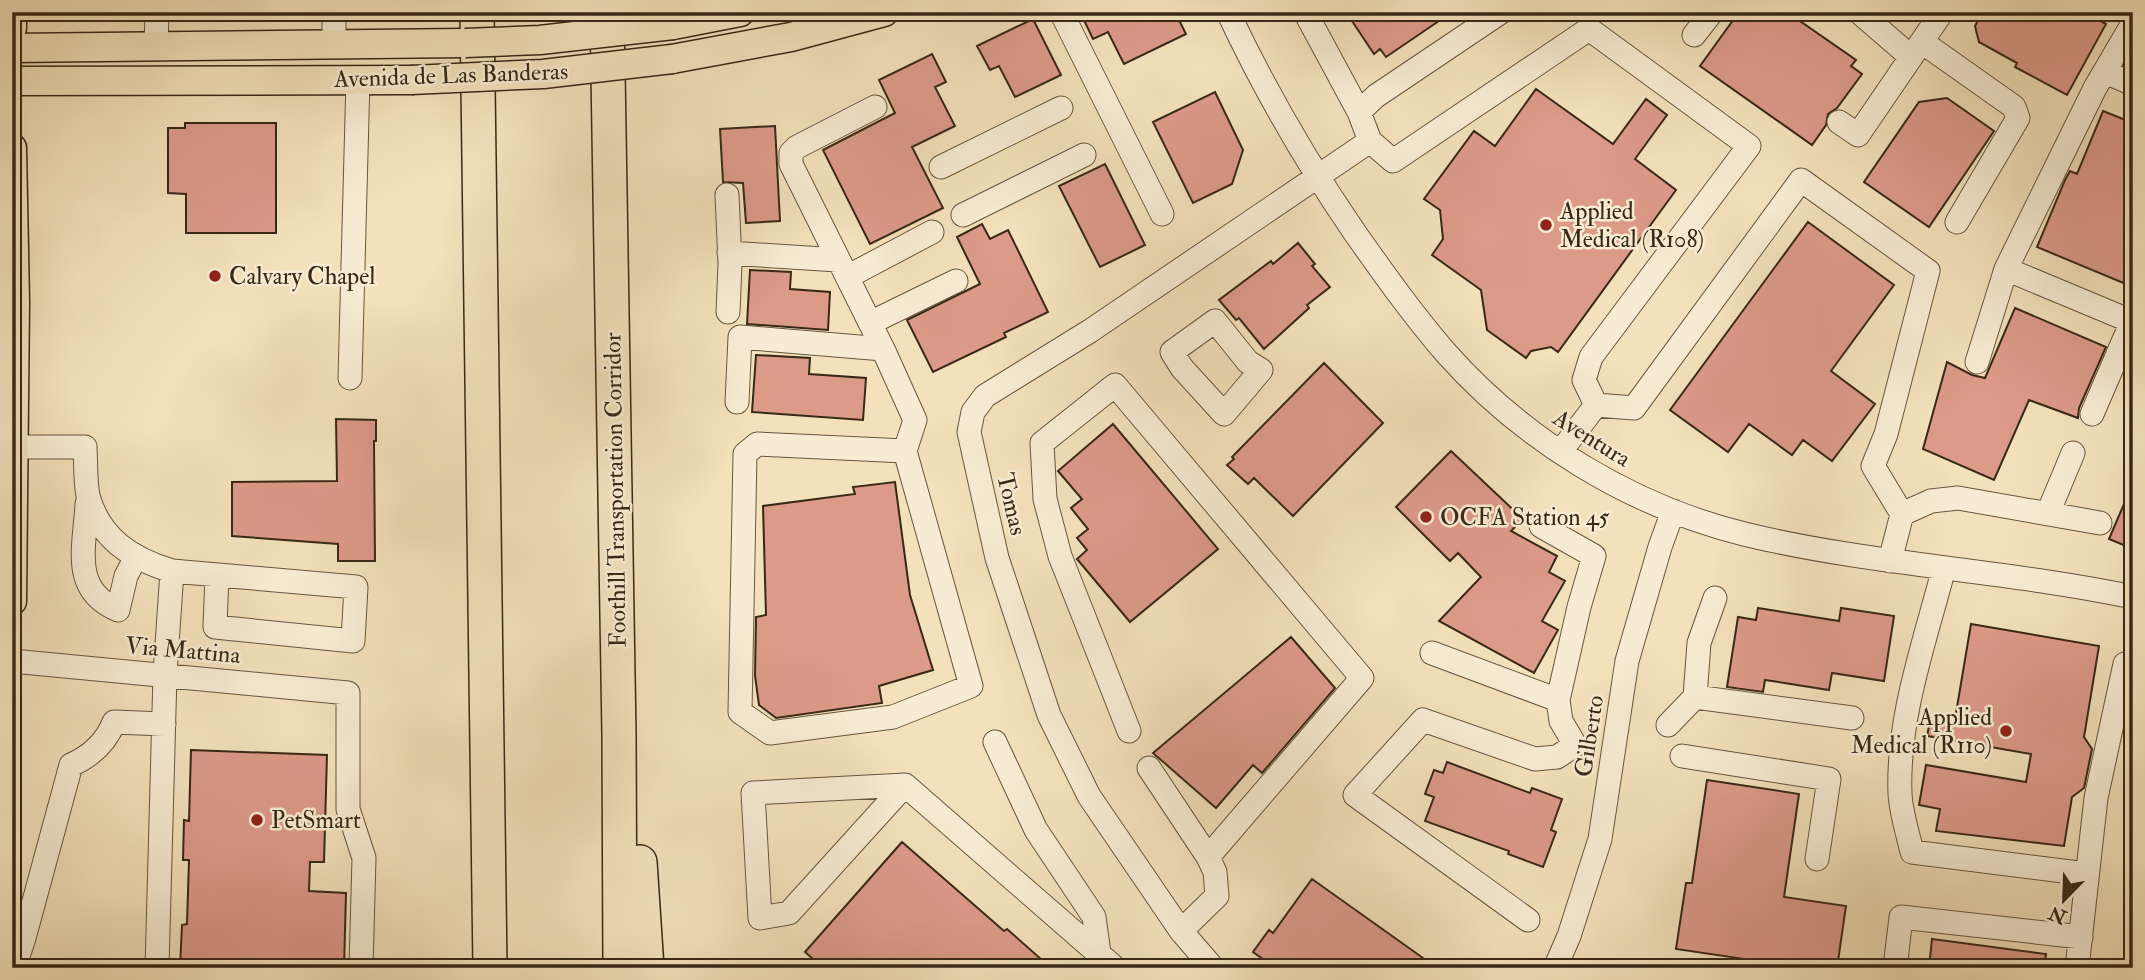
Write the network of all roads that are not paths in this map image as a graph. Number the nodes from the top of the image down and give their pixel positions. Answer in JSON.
{"nodes":[{"id":1,"x":12,"y":12,"type":"edge"},
{"id":2,"x":157,"y":12,"type":"edge"},
{"id":3,"x":334,"y":12,"type":"edge"},
{"id":4,"x":477,"y":12,"type":"edge"},
{"id":5,"x":607,"y":12,"type":"edge"},
{"id":6,"x":740,"y":12,"type":"edge"},
{"id":7,"x":884,"y":12,"type":"edge"},
{"id":8,"x":1061,"y":12,"type":"edge"},
{"id":9,"x":1228,"y":12,"type":"edge"},
{"id":10,"x":1305,"y":12,"type":"edge"},
{"id":11,"x":1501,"y":12,"type":"edge"},
{"id":12,"x":1712,"y":12,"type":"edge"},
{"id":13,"x":1942,"y":12,"type":"edge"},
{"id":14,"x":1870,"y":16,"type":"edge"},
{"id":15,"x":2133,"y":23,"type":"edge"},
{"id":16,"x":12,"y":28,"type":"edge"},
{"id":17,"x":1694,"y":34,"type":"dead end"},
{"id":18,"x":347,"y":43,"type":"junction"},
{"id":19,"x":156,"y":46,"type":"junction"},
{"id":20,"x":12,"y":48,"type":"edge"},
{"id":21,"x":1917,"y":49,"type":"junction"},
{"id":22,"x":2105,"y":72,"type":"junction"},
{"id":23,"x":358,"y":79,"type":"junction"},
{"id":24,"x":12,"y":81,"type":"edge"},
{"id":25,"x":2133,"y":84,"type":"edge"},
{"id":26,"x":875,"y":107,"type":"dead end"},
{"id":27,"x":1061,"y":108,"type":"dead end"},
{"id":28,"x":1359,"y":112,"type":"junction"},
{"id":29,"x":1839,"y":122,"type":"dead end"},
{"id":30,"x":1370,"y":141,"type":"junction"},
{"id":31,"x":12,"y":148,"type":"edge"},
{"id":32,"x":1084,"y":155,"type":"dead end"},
{"id":33,"x":941,"y":167,"type":"dead end"},
{"id":34,"x":1317,"y":177,"type":"junction"},
{"id":35,"x":727,"y":195,"type":"dead end"},
{"id":36,"x":1162,"y":214,"type":"dead end"},
{"id":37,"x":963,"y":215,"type":"dead end"},
{"id":38,"x":1957,"y":222,"type":"dead end"},
{"id":39,"x":932,"y":232,"type":"dead end"},
{"id":40,"x":729,"y":253,"type":"junction"},
{"id":41,"x":843,"y":268,"type":"junction"},
{"id":42,"x":2006,"y":269,"type":"junction"},
{"id":43,"x":956,"y":281,"type":"dead end"},
{"id":44,"x":729,"y":312,"type":"dead end"},
{"id":45,"x":2132,"y":321,"type":"edge"},
{"id":46,"x":870,"y":323,"type":"junction"},
{"id":47,"x":883,"y":349,"type":"junction"},
{"id":48,"x":1977,"y":362,"type":"dead end"},
{"id":49,"x":350,"y":378,"type":"dead end"},
{"id":50,"x":737,"y":402,"type":"dead end"},
{"id":51,"x":1596,"y":405,"type":"junction"},
{"id":52,"x":2092,"y":414,"type":"dead end"},
{"id":53,"x":13,"y":447,"type":"edge"},
{"id":54,"x":1561,"y":451,"type":"junction"},
{"id":55,"x":905,"y":452,"type":"junction"},
{"id":56,"x":2073,"y":453,"type":"dead end"},
{"id":57,"x":88,"y":495,"type":"junction"},
{"id":58,"x":1673,"y":511,"type":"junction"},
{"id":59,"x":2048,"y":513,"type":"junction"},
{"id":60,"x":1902,"y":514,"type":"junction"},
{"id":61,"x":2100,"y":523,"type":"dead end"},
{"id":62,"x":1541,"y":526,"type":"dead end"},
{"id":63,"x":136,"y":557,"type":"junction"},
{"id":64,"x":1890,"y":561,"type":"junction"},
{"id":65,"x":1944,"y":568,"type":"junction"},
{"id":66,"x":172,"y":571,"type":"junction"},
{"id":67,"x":217,"y":575,"type":"junction"},
{"id":68,"x":2133,"y":597,"type":"edge"},
{"id":69,"x":1715,"y":598,"type":"dead end"},
{"id":70,"x":12,"y":601,"type":"edge"},
{"id":71,"x":1432,"y":653,"type":"dead end"},
{"id":72,"x":12,"y":661,"type":"edge"},
{"id":73,"x":2125,"y":664,"type":"dead end"},
{"id":74,"x":165,"y":674,"type":"junction"},
{"id":75,"x":1695,"y":697,"type":"junction"},
{"id":76,"x":1558,"y":700,"type":"junction"},
{"id":77,"x":1852,"y":718,"type":"dead end"},
{"id":78,"x":164,"y":724,"type":"junction"},
{"id":79,"x":1668,"y":724,"type":"dead end"},
{"id":80,"x":1129,"y":731,"type":"dead end"},
{"id":81,"x":619,"y":735,"type":"junction"},
{"id":82,"x":995,"y":741,"type":"dead end"},
{"id":83,"x":1682,"y":756,"type":"dead end"},
{"id":84,"x":1149,"y":768,"type":"dead end"},
{"id":85,"x":905,"y":785,"type":"junction"},
{"id":86,"x":1208,"y":857,"type":"junction"},
{"id":87,"x":1816,"y":859,"type":"dead end"},
{"id":88,"x":490,"y":860,"type":"junction"},
{"id":89,"x":2087,"y":874,"type":"junction"},
{"id":90,"x":1528,"y":920,"type":"dead end"},
{"id":91,"x":1181,"y":931,"type":"junction"},
{"id":92,"x":2081,"y":937,"type":"junction"},
{"id":93,"x":1107,"y":960,"type":"edge"},
{"id":94,"x":14,"y":968,"type":"edge"},
{"id":95,"x":158,"y":968,"type":"edge"},
{"id":96,"x":361,"y":968,"type":"edge"},
{"id":97,"x":477,"y":968,"type":"edge"},
{"id":98,"x":490,"y":968,"type":"edge"},
{"id":99,"x":620,"y":968,"type":"edge"},
{"id":100,"x":647,"y":968,"type":"edge"},
{"id":101,"x":1213,"y":968,"type":"edge"},
{"id":102,"x":1555,"y":968,"type":"edge"},
{"id":103,"x":1895,"y":968,"type":"edge"},
{"id":104,"x":2077,"y":968,"type":"edge"}],
"edges":[{"from":1,"to":16,"type":"main road"},
{"from":2,"to":19,"type":"street"},
{"from":3,"to":18,"type":"street"},
{"from":4,"to":88,"type":"highway"},
{"from":5,"to":81,"type":"highway","name":"Foothill Transportation Corridor"},
{"from":6,"to":18,"type":"main road","name":"Avenida de Las Banderas","bridge":true},
{"from":7,"to":23,"type":"main road","name":"Avenida de Las Banderas","bridge":true},
{"from":8,"to":36,"type":"street"},
{"from":9,"to":34,"type":"street","name":"Aventura"},
{"from":10,"to":28,"type":"street"},
{"from":11,"to":28,"type":"street"},
{"from":12,"to":17,"type":"street"},
{"from":13,"to":21,"type":"street"},
{"from":14,"to":21,"type":"street"},
{"from":15,"to":22,"type":"street"},
{"from":18,"to":19,"type":"main road","name":"Avenida de Las Banderas"},
{"from":18,"to":23,"type":"main road"},
{"from":19,"to":20,"type":"main road","name":"Avenida de Las Banderas"},
{"from":21,"to":29,"type":"street"},
{"from":21,"to":38,"type":"street"},
{"from":22,"to":25,"type":"street"},
{"from":22,"to":42,"type":"street"},
{"from":23,"to":24,"type":"main road","name":"Avenida de Las Banderas"},
{"from":23,"to":49,"type":"street"},
{"from":26,"to":41,"type":"street"},
{"from":27,"to":33,"type":"street"},
{"from":28,"to":30,"type":"street"},
{"from":30,"to":34,"type":"street","name":"Tomas"},
{"from":30,"to":51,"type":"street"},
{"from":31,"to":53,"type":"main road"},
{"from":32,"to":37,"type":"street"},
{"from":34,"to":54,"type":"street","name":"Aventura"},
{"from":34,"to":91,"type":"street","name":"Tomas"},
{"from":35,"to":40,"type":"street"},
{"from":39,"to":41,"type":"street"},
{"from":40,"to":41,"type":"street"},
{"from":40,"to":44,"type":"street"},
{"from":41,"to":46,"type":"street"},
{"from":42,"to":45,"type":"street"},
{"from":42,"to":48,"type":"street"},
{"from":43,"to":46,"type":"street"},
{"from":45,"to":52,"type":"street"},
{"from":46,"to":47,"type":"street"},
{"from":47,"to":50,"type":"street"},
{"from":47,"to":55,"type":"street"},
{"from":51,"to":54,"type":"street"},
{"from":51,"to":60,"type":"street"},
{"from":53,"to":57,"type":"street"},
{"from":53,"to":70,"type":"main road"},
{"from":54,"to":58,"type":"street","name":"Aventura"},
{"from":55,"to":55,"type":"street"},
{"from":56,"to":59,"type":"street"},
{"from":57,"to":63,"type":"street"},
{"from":57,"to":63,"type":"street"},
{"from":58,"to":64,"type":"street","name":"Aventura"},
{"from":58,"to":102,"type":"street","name":"Gilberto"},
{"from":59,"to":60,"type":"street"},
{"from":59,"to":61,"type":"street"},
{"from":60,"to":64,"type":"street"},
{"from":62,"to":76,"type":"street"},
{"from":63,"to":66,"type":"street"},
{"from":64,"to":65,"type":"street","name":"Aventura"},
{"from":65,"to":68,"type":"street","name":"Aventura"},
{"from":65,"to":89,"type":"street"},
{"from":66,"to":67,"type":"street"},
{"from":66,"to":74,"type":"street"},
{"from":67,"to":67,"type":"street"},
{"from":69,"to":75,"type":"street"},
{"from":71,"to":76,"type":"street"},
{"from":72,"to":74,"type":"street","name":"Via Mattina"},
{"from":73,"to":89,"type":"street"},
{"from":74,"to":78,"type":"street"},
{"from":74,"to":96,"type":"street","name":"Via Mattina"},
{"from":75,"to":77,"type":"street"},
{"from":75,"to":79,"type":"street"},
{"from":76,"to":90,"type":"street"},
{"from":78,"to":94,"type":"street"},
{"from":78,"to":95,"type":"street"},
{"from":80,"to":86,"type":"street"},
{"from":81,"to":99,"type":"highway","name":"Foothill Transportation Corridor"},
{"from":81,"to":100,"type":"highway"},
{"from":82,"to":93,"type":"street"},
{"from":83,"to":87,"type":"street"},
{"from":84,"to":86,"type":"street"},
{"from":85,"to":85,"type":"street"},
{"from":85,"to":93,"type":"street"},
{"from":86,"to":91,"type":"street"},
{"from":88,"to":97,"type":"highway"},
{"from":88,"to":98,"type":"highway"},
{"from":89,"to":92,"type":"street"},
{"from":91,"to":101,"type":"street","name":"Tomas"},
{"from":92,"to":103,"type":"street"},
{"from":92,"to":104,"type":"street"}]}
